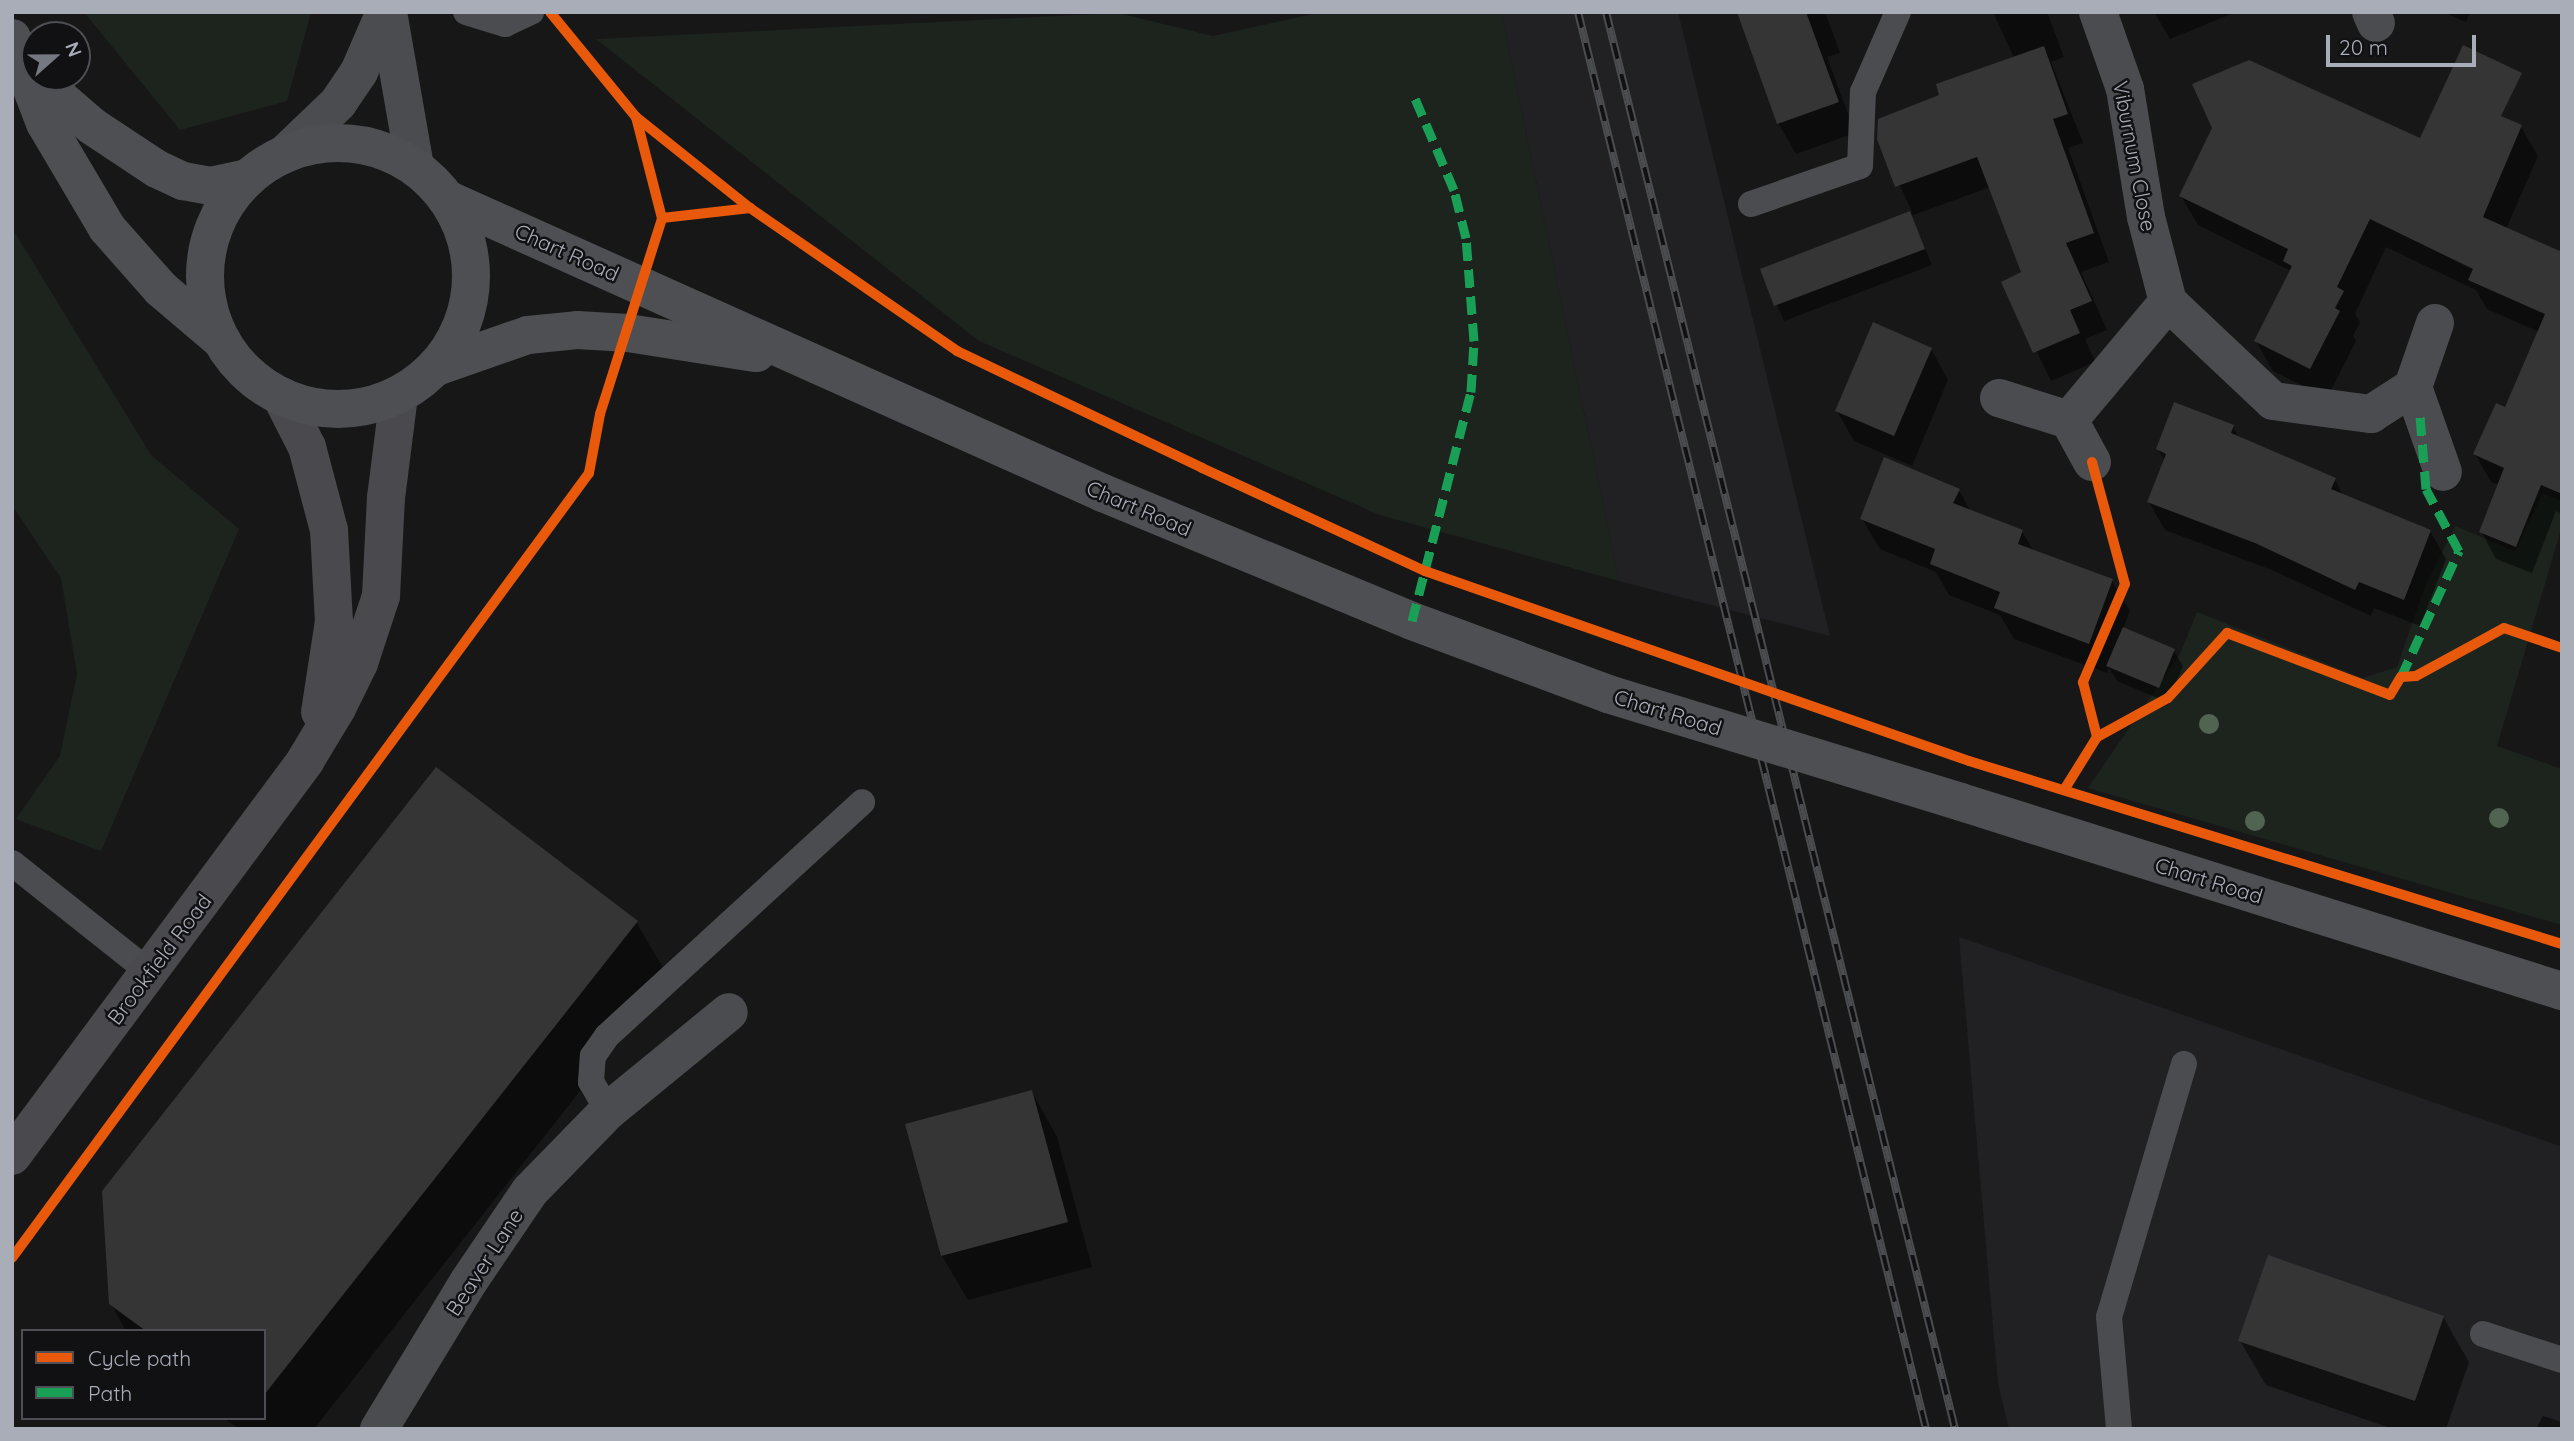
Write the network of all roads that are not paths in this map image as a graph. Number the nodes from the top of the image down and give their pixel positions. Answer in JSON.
{"nodes":[{"id":1,"x":386,"y":12,"type":"edge"},
{"id":2,"x":466,"y":12,"type":"edge"},
{"id":3,"x":531,"y":12,"type":"edge"},
{"id":4,"x":1898,"y":12,"type":"edge"},
{"id":5,"x":2098,"y":12,"type":"edge"},
{"id":6,"x":35,"y":91,"type":"edge"},
{"id":7,"x":54,"y":91,"type":"edge"},
{"id":8,"x":286,"y":153,"type":"junction"},
{"id":9,"x":415,"y":167,"type":"junction"},
{"id":10,"x":247,"y":178,"type":"junction"},
{"id":11,"x":447,"y":199,"type":"junction"},
{"id":12,"x":1751,"y":204,"type":"dead end"},
{"id":13,"x":2168,"y":302,"type":"junction"},
{"id":14,"x":2435,"y":323,"type":"dead end"},
{"id":15,"x":222,"y":341,"type":"junction"},
{"id":16,"x":800,"y":360,"type":"junction"},
{"id":17,"x":436,"y":367,"type":"junction"},
{"id":18,"x":2413,"y":387,"type":"junction"},
{"id":19,"x":399,"y":394,"type":"junction"},
{"id":20,"x":281,"y":396,"type":"junction"},
{"id":21,"x":1999,"y":398,"type":"dead end"},
{"id":22,"x":2069,"y":420,"type":"junction"},
{"id":23,"x":2092,"y":462,"type":"dead end"},
{"id":24,"x":2443,"y":472,"type":"dead end"},
{"id":25,"x":305,"y":761,"type":"junction"},
{"id":26,"x":862,"y":802,"type":"dead end"},
{"id":27,"x":12,"y":863,"type":"edge"},
{"id":28,"x":149,"y":972,"type":"junction"},
{"id":29,"x":2562,"y":991,"type":"edge"},
{"id":30,"x":729,"y":1012,"type":"dead end"},
{"id":31,"x":2185,"y":1064,"type":"dead end"},
{"id":32,"x":608,"y":1111,"type":"junction"},
{"id":33,"x":12,"y":1156,"type":"edge"},
{"id":34,"x":2483,"y":1334,"type":"dead end"},
{"id":35,"x":2562,"y":1360,"type":"edge"},
{"id":36,"x":379,"y":1429,"type":"edge"},
{"id":37,"x":2119,"y":1429,"type":"edge"}],
"edges":[{"from":1,"to":8,"type":"street"},
{"from":1,"to":9,"type":"street"},
{"from":2,"to":3,"type":"lane"},
{"from":4,"to":12,"type":"lane"},
{"from":5,"to":13,"type":"street","name":"Viburnum Close"},
{"from":6,"to":15,"type":"main road"},
{"from":7,"to":10,"type":"main road"},
{"from":8,"to":9,"type":"main road"},
{"from":8,"to":10,"type":"main road"},
{"from":9,"to":11,"type":"main road"},
{"from":10,"to":15,"type":"main road"},
{"from":11,"to":16,"type":"main road","name":"Chart Road"},
{"from":11,"to":17,"type":"main road"},
{"from":13,"to":18,"type":"street"},
{"from":13,"to":22,"type":"street"},
{"from":14,"to":18,"type":"street"},
{"from":15,"to":20,"type":"main road"},
{"from":16,"to":17,"type":"main road","name":"Chart Road"},
{"from":16,"to":29,"type":"main road","name":"Chart Road","bridge":true},
{"from":17,"to":19,"type":"main road"},
{"from":18,"to":24,"type":"street"},
{"from":19,"to":20,"type":"main road"},
{"from":19,"to":25,"type":"main road","name":"Brookfield Road"},
{"from":20,"to":25,"type":"main road","name":"Brookfield Road"},
{"from":21,"to":22,"type":"street"},
{"from":22,"to":23,"type":"street"},
{"from":25,"to":28,"type":"main road","name":"Brookfield Road"},
{"from":26,"to":32,"type":"lane"},
{"from":27,"to":28,"type":"lane"},
{"from":28,"to":33,"type":"main road","name":"Brookfield Road"},
{"from":30,"to":32,"type":"street","name":"Beaver Lane"},
{"from":31,"to":37,"type":"lane"},
{"from":32,"to":36,"type":"street","name":"Beaver Lane"},
{"from":34,"to":35,"type":"lane"}]}
